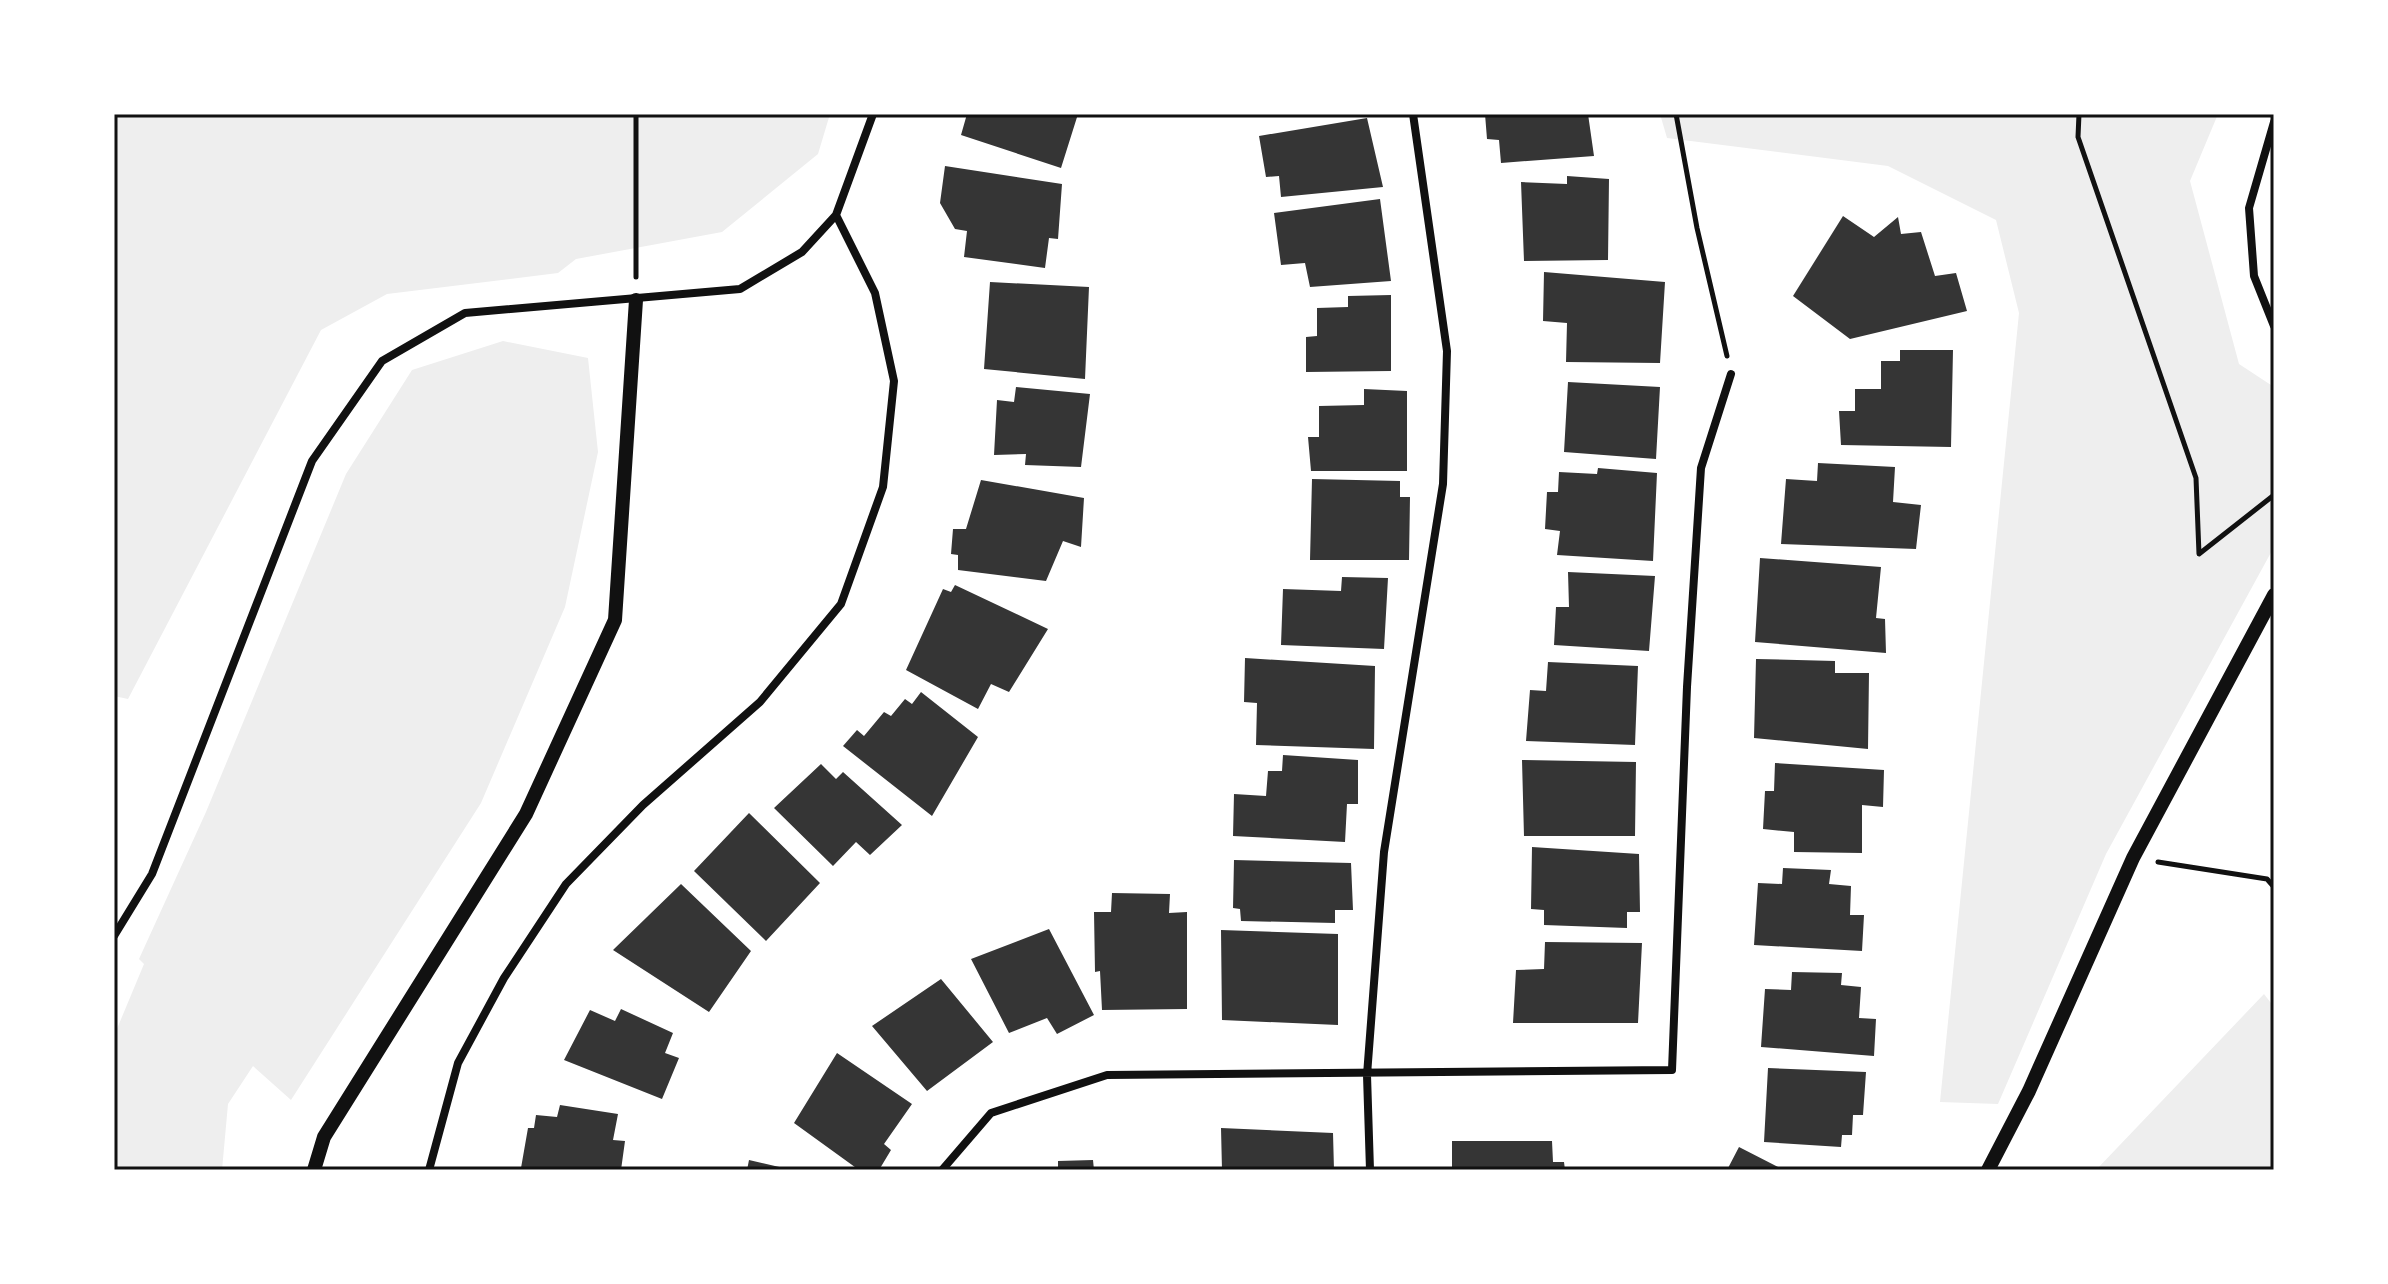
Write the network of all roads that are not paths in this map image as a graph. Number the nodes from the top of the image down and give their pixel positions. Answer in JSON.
{"nodes":[{"id":1,"x":873,"y":114,"type":"edge"},
{"id":2,"x":1413,"y":114,"type":"edge"},
{"id":3,"x":2274,"y":122,"type":"edge"},
{"id":4,"x":836,"y":215,"type":"junction"},
{"id":5,"x":636,"y":300,"type":"junction"},
{"id":6,"x":2274,"y":326,"type":"edge"},
{"id":7,"x":1731,"y":374,"type":"road end"},
{"id":8,"x":2274,"y":595,"type":"edge"},
{"id":9,"x":114,"y":936,"type":"edge"},
{"id":10,"x":1367,"y":1075,"type":"junction"},
{"id":11,"x":314,"y":1170,"type":"edge"},
{"id":12,"x":429,"y":1170,"type":"edge"},
{"id":13,"x":942,"y":1170,"type":"edge"},
{"id":14,"x":1370,"y":1170,"type":"edge"},
{"id":15,"x":1988,"y":1170,"type":"edge"}],
"edges":[{"from":1,"to":4,"type":"street"},
{"from":2,"to":10,"type":"street"},
{"from":3,"to":6,"type":"street"},
{"from":4,"to":5,"type":"street"},
{"from":4,"to":12,"type":"street"},
{"from":5,"to":9,"type":"street"},
{"from":5,"to":11,"type":"street"},
{"from":7,"to":10,"type":"street"},
{"from":8,"to":15,"type":"street"},
{"from":10,"to":13,"type":"street"},
{"from":10,"to":14,"type":"street"}]}
